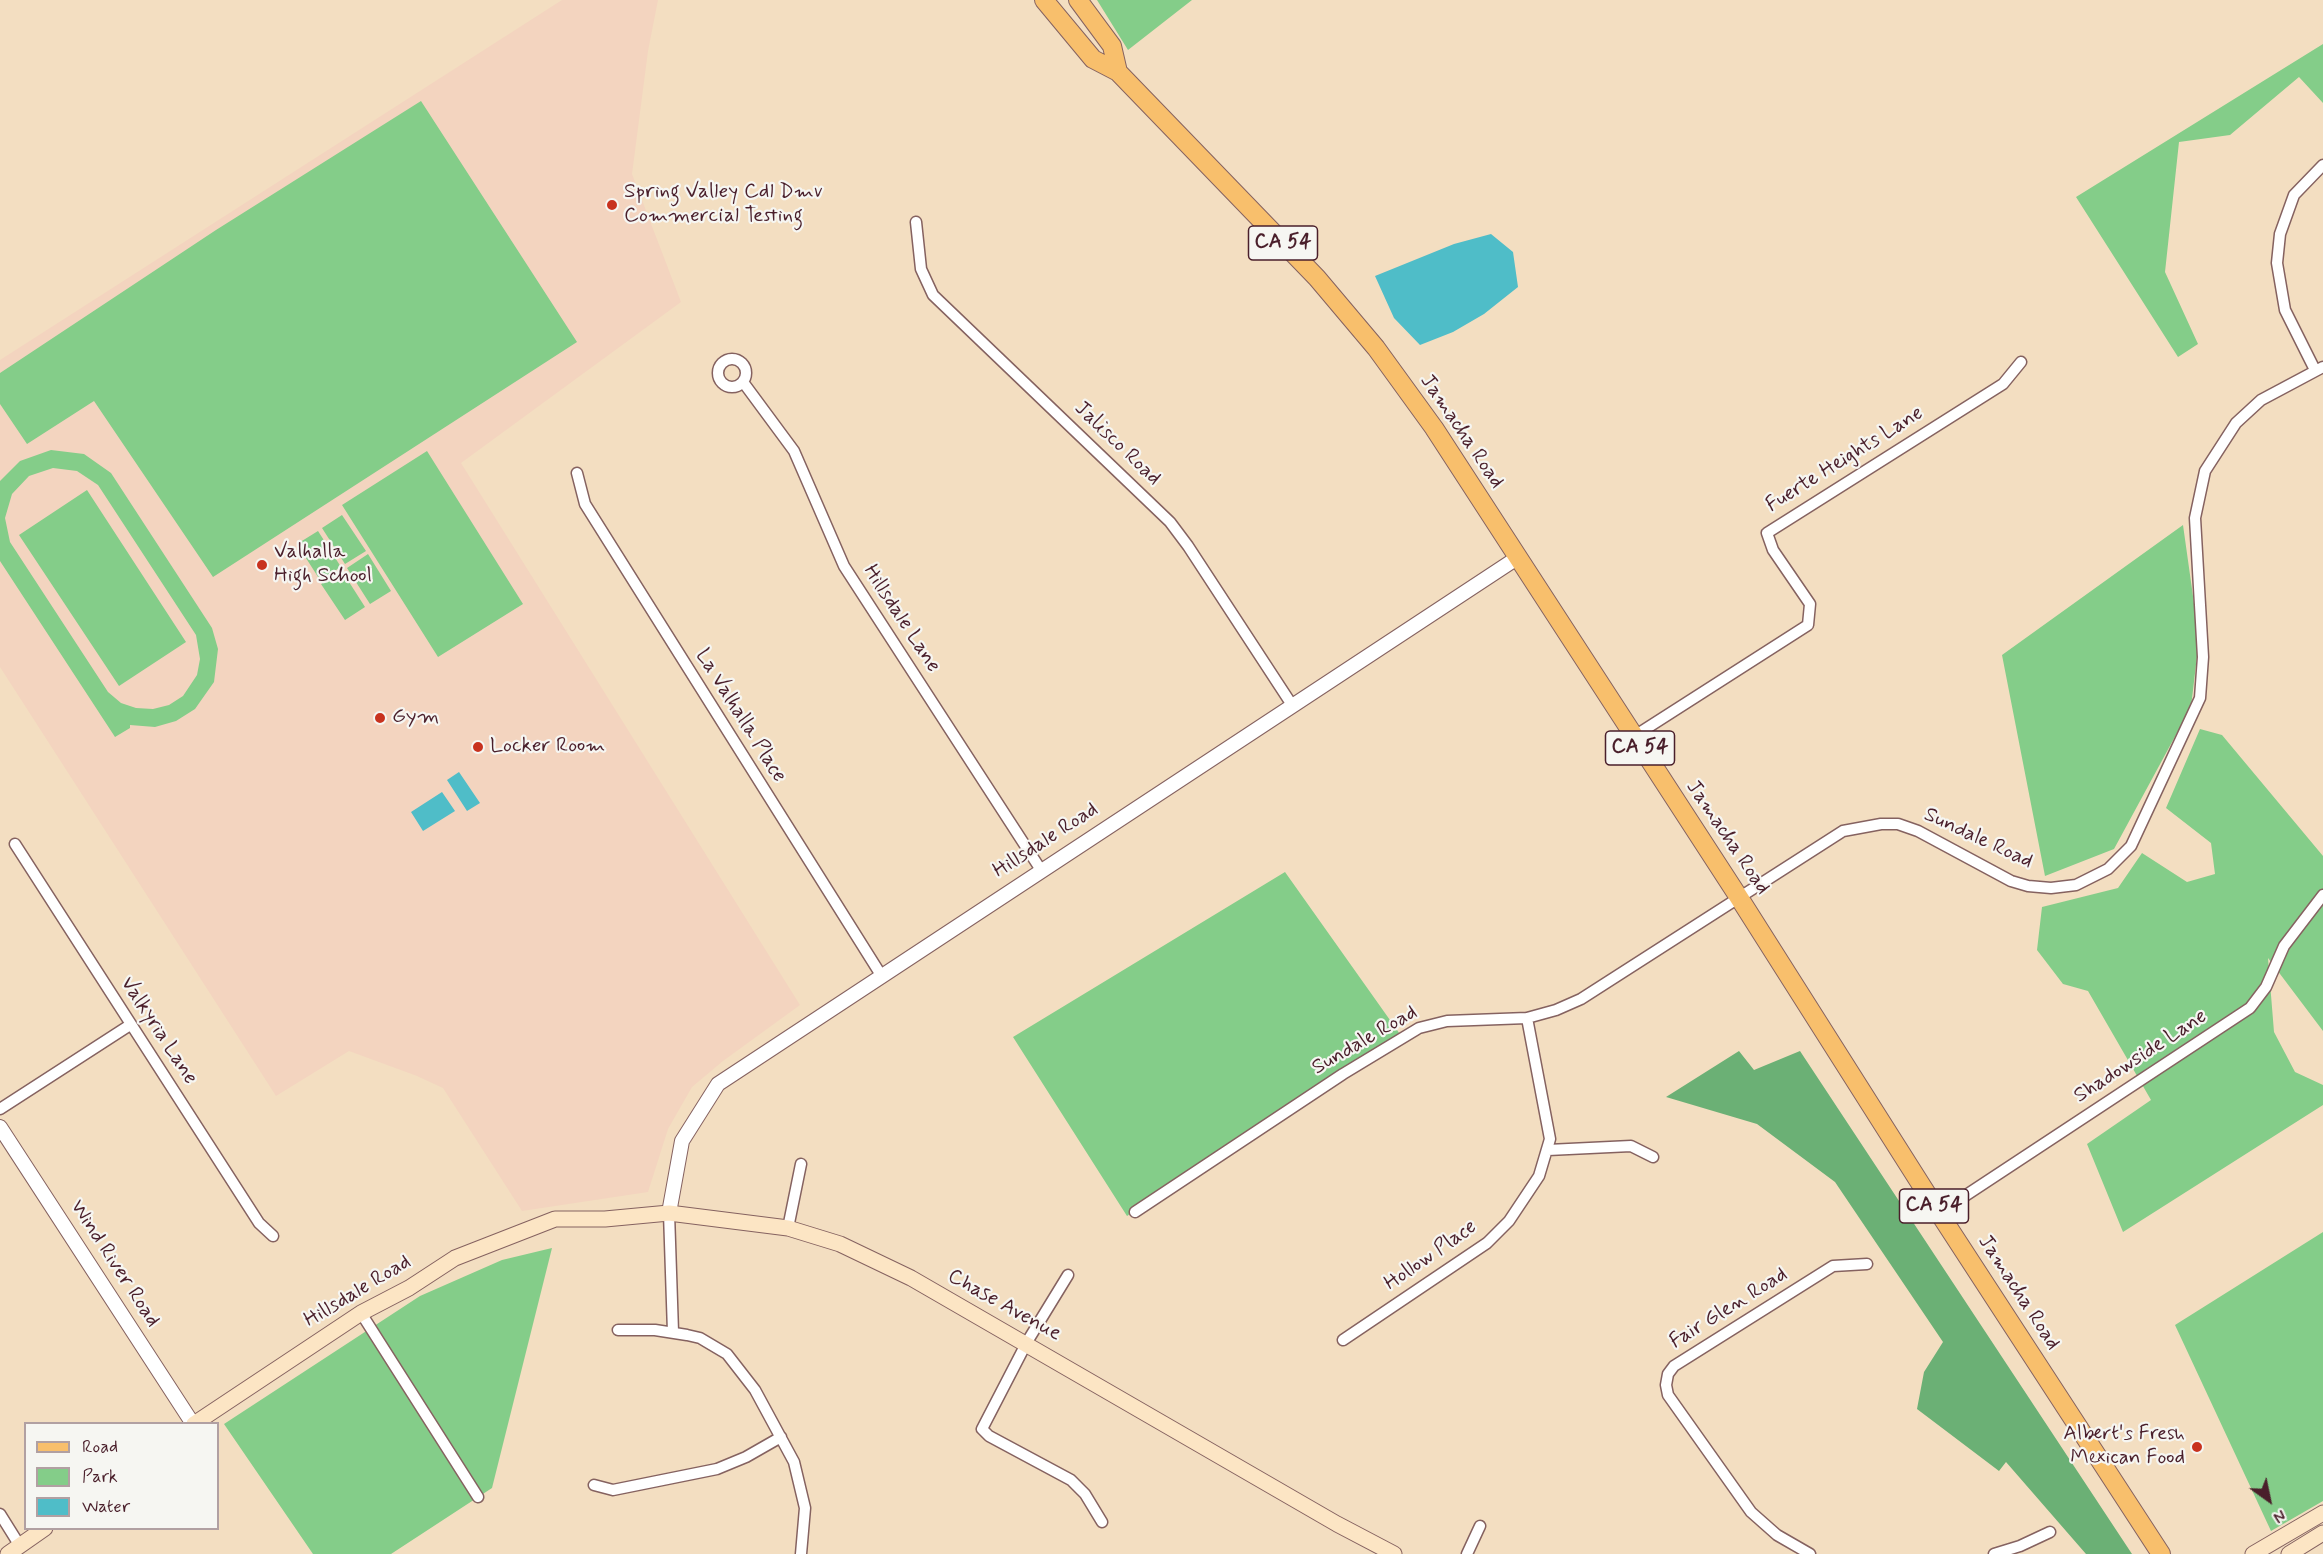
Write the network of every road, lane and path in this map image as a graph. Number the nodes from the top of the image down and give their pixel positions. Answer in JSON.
{"nodes":[{"id":1,"x":1044,"y":0,"type":"edge"},
{"id":2,"x":1078,"y":0,"type":"edge"},
{"id":3,"x":1118,"y":72,"type":"junction"},
{"id":4,"x":2323,"y":165,"type":"edge"},
{"id":5,"x":916,"y":222,"type":"dead end"},
{"id":6,"x":2021,"y":362,"type":"dead end"},
{"id":7,"x":2319,"y":369,"type":"edge"},
{"id":8,"x":743,"y":382,"type":"dead end"},
{"id":9,"x":577,"y":473,"type":"dead end"},
{"id":10,"x":1516,"y":558,"type":"junction"},
{"id":11,"x":1292,"y":705,"type":"junction"},
{"id":12,"x":1633,"y":737,"type":"junction"},
{"id":13,"x":15,"y":844,"type":"dead end"},
{"id":14,"x":1041,"y":870,"type":"junction"},
{"id":15,"x":2323,"y":895,"type":"edge"},
{"id":16,"x":1738,"y":896,"type":"junction"},
{"id":17,"x":880,"y":975,"type":"junction"},
{"id":18,"x":1527,"y":1018,"type":"junction"},
{"id":19,"x":130,"y":1024,"type":"junction"},
{"id":20,"x":0,"y":1109,"type":"edge"},
{"id":21,"x":0,"y":1127,"type":"edge"},
{"id":22,"x":1548,"y":1150,"type":"junction"},
{"id":23,"x":1653,"y":1157,"type":"dead end"},
{"id":24,"x":801,"y":1164,"type":"dead end"},
{"id":25,"x":1135,"y":1212,"type":"dead end"},
{"id":26,"x":669,"y":1213,"type":"junction"},
{"id":27,"x":1939,"y":1213,"type":"junction"},
{"id":28,"x":555,"y":1219,"type":"joint"},
{"id":29,"x":788,"y":1228,"type":"junction"},
{"id":30,"x":273,"y":1236,"type":"dead end"},
{"id":31,"x":1867,"y":1264,"type":"dead end"},
{"id":32,"x":1068,"y":1275,"type":"dead end"},
{"id":33,"x":361,"y":1313,"type":"junction"},
{"id":34,"x":618,"y":1330,"type":"dead end"},
{"id":35,"x":673,"y":1332,"type":"junction"},
{"id":36,"x":1343,"y":1340,"type":"dead end"},
{"id":37,"x":1027,"y":1342,"type":"junction"},
{"id":38,"x":192,"y":1422,"type":"edge"},
{"id":39,"x":196,"y":1422,"type":"edge"},
{"id":40,"x":781,"y":1437,"type":"junction"},
{"id":41,"x":594,"y":1485,"type":"dead end"},
{"id":42,"x":478,"y":1497,"type":"dead end"},
{"id":43,"x":2323,"y":1513,"type":"edge"},
{"id":44,"x":0,"y":1515,"type":"edge"},
{"id":45,"x":1102,"y":1522,"type":"dead end"},
{"id":46,"x":1480,"y":1526,"type":"dead end"},
{"id":47,"x":42,"y":1530,"type":"edge"},
{"id":48,"x":2050,"y":1532,"type":"dead end"},
{"id":49,"x":2323,"y":1533,"type":"edge"},
{"id":50,"x":14,"y":1550,"type":"edge"},
{"id":51,"x":801,"y":1554,"type":"edge"},
{"id":52,"x":1394,"y":1554,"type":"edge"},
{"id":53,"x":1467,"y":1554,"type":"edge"},
{"id":54,"x":1810,"y":1554,"type":"edge"},
{"id":55,"x":1994,"y":1554,"type":"edge"},
{"id":56,"x":2161,"y":1554,"type":"edge"},
{"id":57,"x":2253,"y":1554,"type":"edge"},
{"id":58,"x":2289,"y":1554,"type":"edge"}],
"edges":[{"from":1,"to":3,"type":"main road","name":"Jamacha Road","number":"CA 54"},
{"from":2,"to":3,"type":"main road","name":"Jamacha Road","number":"CA 54"},
{"from":3,"to":10,"type":"main road","name":"Jamacha Road","number":"CA 54"},
{"from":4,"to":7,"type":"street"},
{"from":5,"to":11,"type":"street","name":"Jalisco Road"},
{"from":6,"to":12,"type":"street","name":"Fuerte Heights Lane"},
{"from":7,"to":16,"type":"street","name":"Sundale Road"},
{"from":8,"to":14,"type":"street","name":"Hillsdale Lane"},
{"from":9,"to":17,"type":"street","name":"La Valhalla Place"},
{"from":10,"to":11,"type":"street","name":"Hillsdale Road"},
{"from":10,"to":12,"type":"main road","name":"Jamacha Road","number":"CA 54"},
{"from":11,"to":14,"type":"street","name":"Hillsdale Road"},
{"from":12,"to":16,"type":"main road","name":"Jamacha Road","number":"CA 54"},
{"from":13,"to":19,"type":"street","name":"Valkyria Lane"},
{"from":14,"to":17,"type":"street","name":"Hillsdale Road"},
{"from":15,"to":27,"type":"street","name":"Shadowside Lane"},
{"from":16,"to":18,"type":"street","name":"Sundale Road"},
{"from":16,"to":27,"type":"main road","name":"Jamacha Road","number":"CA 54"},
{"from":17,"to":26,"type":"street","name":"Hillsdale Road"},
{"from":18,"to":22,"type":"street","name":"Hollow Place"},
{"from":18,"to":25,"type":"street","name":"Sundale Road"},
{"from":19,"to":20,"type":"street"},
{"from":19,"to":30,"type":"street","name":"Valkyria Lane"},
{"from":21,"to":38,"type":"street","name":"Wind River Road"},
{"from":22,"to":23,"type":"street"},
{"from":22,"to":36,"type":"street","name":"Hollow Place"},
{"from":24,"to":29,"type":"street"},
{"from":26,"to":28,"type":"main road","name":"Chase Avenue"},
{"from":26,"to":29,"type":"main road","name":"Chase Avenue"},
{"from":26,"to":35,"type":"street"},
{"from":27,"to":56,"type":"main road","name":"Jamacha Road","number":"CA 54"},
{"from":28,"to":33,"type":"main road","name":"Hillsdale Road"},
{"from":29,"to":37,"type":"main road","name":"Chase Avenue"},
{"from":31,"to":54,"type":"street","name":"Fair Glen Road"},
{"from":32,"to":37,"type":"street"},
{"from":33,"to":39,"type":"main road","name":"Hillsdale Road"},
{"from":33,"to":42,"type":"street"},
{"from":34,"to":35,"type":"street"},
{"from":35,"to":40,"type":"street"},
{"from":37,"to":45,"type":"street"},
{"from":37,"to":52,"type":"main road","name":"Chase Avenue"},
{"from":40,"to":41,"type":"street"},
{"from":40,"to":51,"type":"street"},
{"from":43,"to":57,"type":"main road"},
{"from":44,"to":50,"type":"street"},
{"from":46,"to":53,"type":"street"},
{"from":47,"to":50,"type":"main road"},
{"from":48,"to":55,"type":"street"},
{"from":49,"to":58,"type":"main road"}]}
